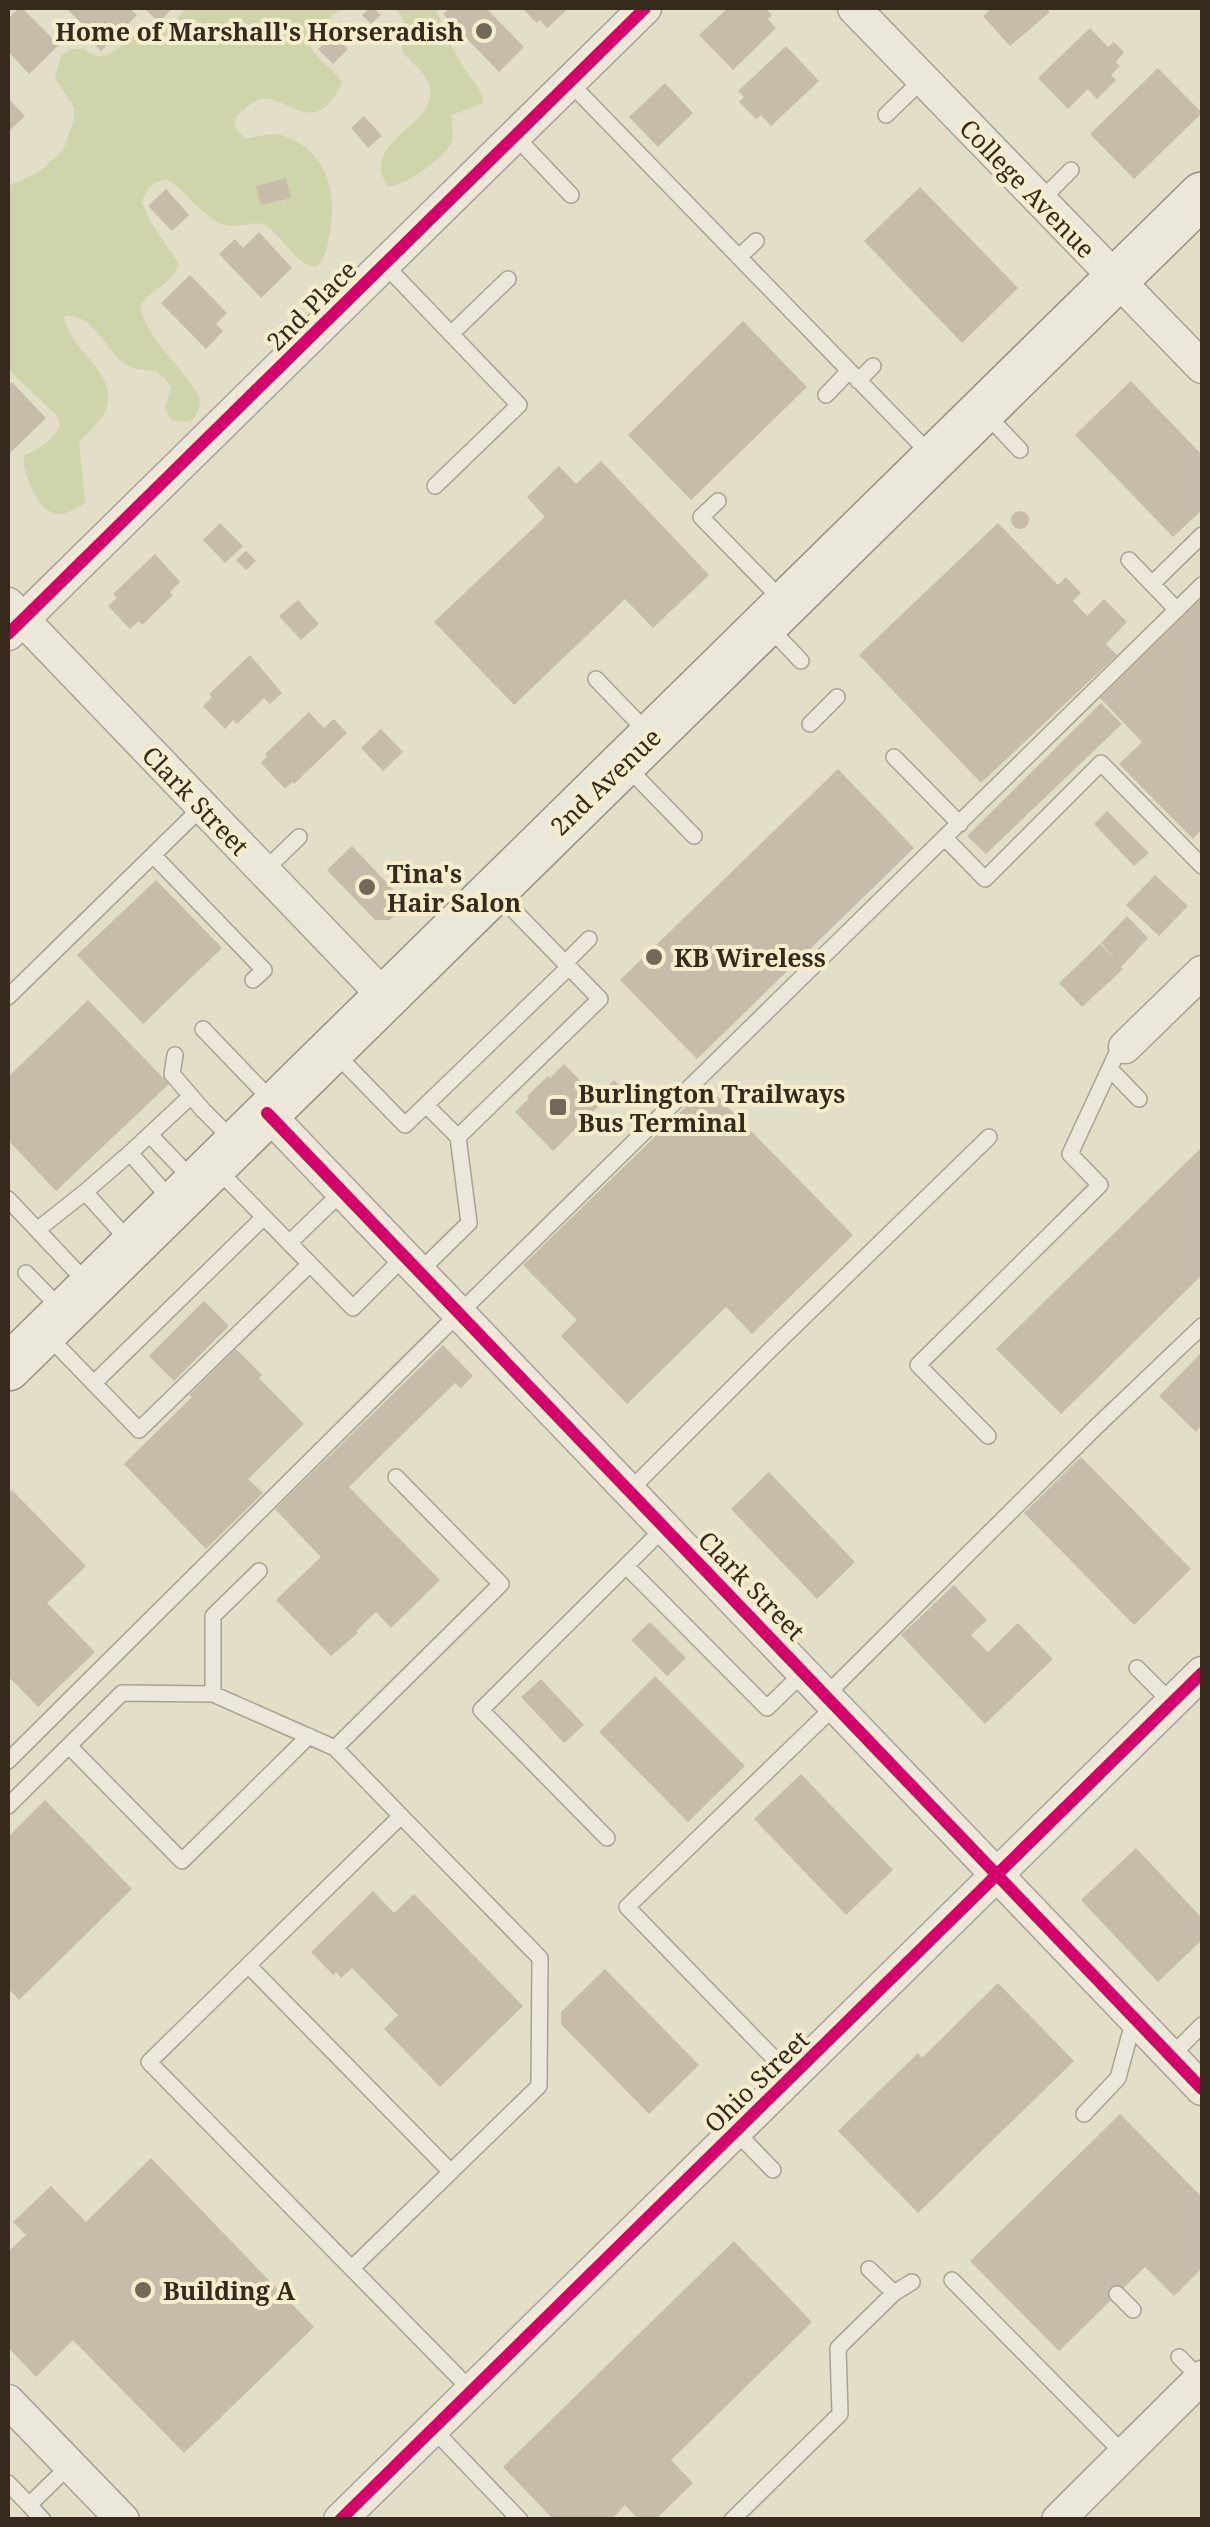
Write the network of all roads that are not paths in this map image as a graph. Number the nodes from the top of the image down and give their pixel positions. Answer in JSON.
{"nodes":[{"id":1,"x":646,"y":8,"type":"edge"},
{"id":2,"x":854,"y":8,"type":"edge"},
{"id":3,"x":923,"y":79,"type":"junction"},
{"id":4,"x":569,"y":82,"type":"junction"},
{"id":5,"x":886,"y":115,"type":"dead end"},
{"id":6,"x":515,"y":136,"type":"junction"},
{"id":7,"x":1071,"y":170,"type":"dead end"},
{"id":8,"x":571,"y":195,"type":"dead end"},
{"id":9,"x":1202,"y":195,"type":"edge"},
{"id":10,"x":1040,"y":201,"type":"junction"},
{"id":11,"x":756,"y":240,"type":"dead end"},
{"id":12,"x":739,"y":258,"type":"junction"},
{"id":13,"x":384,"y":264,"type":"junction"},
{"id":14,"x":508,"y":279,"type":"dead end"},
{"id":15,"x":1116,"y":279,"type":"junction"},
{"id":16,"x":451,"y":334,"type":"junction"},
{"id":17,"x":873,"y":366,"type":"dead end"},
{"id":18,"x":1202,"y":368,"type":"edge"},
{"id":19,"x":853,"y":376,"type":"junction"},
{"id":20,"x":826,"y":394,"type":"dead end"},
{"id":21,"x":982,"y":410,"type":"junction"},
{"id":22,"x":1020,"y":450,"type":"dead end"},
{"id":23,"x":934,"y":458,"type":"junction"},
{"id":24,"x":435,"y":486,"type":"dead end"},
{"id":25,"x":718,"y":501,"type":"dead end"},
{"id":26,"x":1202,"y":535,"type":"edge"},
{"id":27,"x":1128,"y":560,"type":"dead end"},
{"id":28,"x":1152,"y":584,"type":"junction"},
{"id":29,"x":1202,"y":585,"type":"edge"},
{"id":30,"x":1177,"y":610,"type":"junction"},
{"id":31,"x":775,"y":614,"type":"junction"},
{"id":32,"x":12,"y":619,"type":"edge"},
{"id":33,"x":801,"y":661,"type":"dead end"},
{"id":34,"x":596,"y":679,"type":"dead end"},
{"id":35,"x":837,"y":697,"type":"dead end"},
{"id":36,"x":810,"y":724,"type":"dead end"},
{"id":37,"x":637,"y":750,"type":"junction"},
{"id":38,"x":894,"y":757,"type":"dead end"},
{"id":39,"x":202,"y":806,"type":"junction"},
{"id":40,"x":960,"y":824,"type":"junction"},
{"id":41,"x":694,"y":836,"type":"dead end"},
{"id":42,"x":299,"y":837,"type":"dead end"},
{"id":43,"x":945,"y":838,"type":"junction"},
{"id":44,"x":152,"y":855,"type":"junction"},
{"id":45,"x":1202,"y":866,"type":"edge"},
{"id":46,"x":264,"y":871,"type":"junction"},
{"id":47,"x":494,"y":890,"type":"junction"},
{"id":48,"x":589,"y":939,"type":"dead end"},
{"id":49,"x":567,"y":965,"type":"junction"},
{"id":50,"x":1202,"y":972,"type":"edge"},
{"id":51,"x":253,"y":980,"type":"dead end"},
{"id":52,"x":8,"y":996,"type":"edge"},
{"id":53,"x":384,"y":998,"type":"junction"},
{"id":54,"x":203,"y":1029,"type":"dead end"},
{"id":55,"x":332,"y":1050,"type":"junction"},
{"id":56,"x":175,"y":1055,"type":"dead end"},
{"id":57,"x":1117,"y":1058,"type":"junction"},
{"id":58,"x":191,"y":1096,"type":"junction"},
{"id":59,"x":1139,"y":1099,"type":"dead end"},
{"id":60,"x":426,"y":1105,"type":"junction"},
{"id":61,"x":150,"y":1135,"type":"junction"},
{"id":62,"x":458,"y":1137,"type":"junction"},
{"id":63,"x":989,"y":1137,"type":"dead end"},
{"id":64,"x":227,"y":1152,"type":"junction"},
{"id":65,"x":130,"y":1153,"type":"junction"},
{"id":66,"x":342,"y":1191,"type":"junction"},
{"id":67,"x":85,"y":1192,"type":"junction"},
{"id":68,"x":8,"y":1200,"type":"edge"},
{"id":69,"x":264,"y":1217,"type":"junction"},
{"id":70,"x":37,"y":1230,"type":"junction"},
{"id":71,"x":289,"y":1243,"type":"junction"},
{"id":72,"x":133,"y":1245,"type":"junction"},
{"id":73,"x":310,"y":1264,"type":"junction"},
{"id":74,"x":412,"y":1264,"type":"junction"},
{"id":75,"x":26,"y":1272,"type":"dead end"},
{"id":76,"x":66,"y":1310,"type":"junction"},
{"id":77,"x":460,"y":1313,"type":"junction"},
{"id":78,"x":1202,"y":1326,"type":"edge"},
{"id":79,"x":8,"y":1368,"type":"edge"},
{"id":80,"x":94,"y":1383,"type":"junction"},
{"id":81,"x":988,"y":1436,"type":"dead end"},
{"id":82,"x":396,"y":1477,"type":"dead end"},
{"id":83,"x":630,"y":1490,"type":"junction"},
{"id":84,"x":665,"y":1527,"type":"junction"},
{"id":85,"x":626,"y":1566,"type":"junction"},
{"id":86,"x":259,"y":1571,"type":"dead end"},
{"id":87,"x":1138,"y":1668,"type":"dead end"},
{"id":88,"x":1202,"y":1673,"type":"edge"},
{"id":89,"x":822,"y":1691,"type":"junction"},
{"id":90,"x":213,"y":1694,"type":"junction"},
{"id":91,"x":1172,"y":1704,"type":"junction"},
{"id":92,"x":309,"y":1736,"type":"junction"},
{"id":93,"x":69,"y":1746,"type":"junction"},
{"id":94,"x":335,"y":1748,"type":"junction"},
{"id":95,"x":8,"y":1761,"type":"edge"},
{"id":96,"x":8,"y":1806,"type":"edge"},
{"id":97,"x":401,"y":1816,"type":"junction"},
{"id":98,"x":607,"y":1838,"type":"dead end"},
{"id":99,"x":998,"y":1875,"type":"junction"},
{"id":100,"x":248,"y":1965,"type":"junction"},
{"id":101,"x":1134,"y":2017,"type":"junction"},
{"id":102,"x":1202,"y":2025,"type":"edge"},
{"id":103,"x":1171,"y":2056,"type":"junction"},
{"id":104,"x":792,"y":2077,"type":"junction"},
{"id":105,"x":1202,"y":2089,"type":"edge"},
{"id":106,"x":1084,"y":2114,"type":"dead end"},
{"id":107,"x":736,"y":2132,"type":"junction"},
{"id":108,"x":773,"y":2170,"type":"dead end"},
{"id":109,"x":451,"y":2172,"type":"junction"},
{"id":110,"x":352,"y":2268,"type":"junction"},
{"id":111,"x":869,"y":2269,"type":"dead end"},
{"id":112,"x":952,"y":2280,"type":"dead end"},
{"id":113,"x":912,"y":2282,"type":"dead end"},
{"id":114,"x":894,"y":2293,"type":"junction"},
{"id":115,"x":1117,"y":2294,"type":"dead end"},
{"id":116,"x":1133,"y":2310,"type":"dead end"},
{"id":117,"x":874,"y":2313,"type":"junction"},
{"id":118,"x":886,"y":2326,"type":"dead end"},
{"id":119,"x":1194,"y":2371,"type":"edge"},
{"id":120,"x":472,"y":2391,"type":"junction"},
{"id":121,"x":8,"y":2400,"type":"edge"},
{"id":122,"x":432,"y":2429,"type":"junction"},
{"id":123,"x":1124,"y":2454,"type":"junction"},
{"id":124,"x":70,"y":2465,"type":"junction"},
{"id":125,"x":8,"y":2483,"type":"edge"},
{"id":126,"x":29,"y":2505,"type":"junction"},
{"id":127,"x":43,"y":2520,"type":"edge"},
{"id":128,"x":122,"y":2520,"type":"edge"},
{"id":129,"x":340,"y":2520,"type":"edge"},
{"id":130,"x":520,"y":2520,"type":"edge"},
{"id":131,"x":732,"y":2520,"type":"edge"},
{"id":132,"x":1058,"y":2520,"type":"edge"}],
"edges":[{"from":1,"to":4,"type":"street","name":"2nd Place"},
{"from":2,"to":3,"type":"street","name":"College Avenue"},
{"from":3,"to":5,"type":"lane"},
{"from":3,"to":10,"type":"street","name":"College Avenue"},
{"from":4,"to":6,"type":"street","name":"2nd Place"},
{"from":4,"to":12,"type":"lane"},
{"from":6,"to":8,"type":"lane"},
{"from":6,"to":13,"type":"street","name":"2nd Place"},
{"from":7,"to":10,"type":"lane"},
{"from":9,"to":15,"type":"main road","name":"2nd Avenue"},
{"from":10,"to":15,"type":"street","name":"College Avenue"},
{"from":11,"to":12,"type":"lane"},
{"from":12,"to":19,"type":"lane"},
{"from":13,"to":16,"type":"lane"},
{"from":13,"to":32,"type":"street","name":"2nd Place"},
{"from":14,"to":16,"type":"lane"},
{"from":15,"to":18,"type":"street","name":"College Avenue"},
{"from":15,"to":21,"type":"main road","name":"2nd Avenue"},
{"from":16,"to":24,"type":"lane"},
{"from":17,"to":19,"type":"lane"},
{"from":19,"to":20,"type":"lane"},
{"from":19,"to":23,"type":"lane"},
{"from":21,"to":22,"type":"lane"},
{"from":21,"to":23,"type":"main road","name":"2nd Avenue"},
{"from":23,"to":31,"type":"main road","name":"2nd Avenue"},
{"from":25,"to":31,"type":"lane"},
{"from":26,"to":28,"type":"lane"},
{"from":27,"to":28,"type":"lane"},
{"from":28,"to":30,"type":"lane"},
{"from":29,"to":30,"type":"lane"},
{"from":30,"to":40,"type":"lane"},
{"from":31,"to":33,"type":"lane"},
{"from":31,"to":37,"type":"main road","name":"2nd Avenue"},
{"from":32,"to":39,"type":"street","name":"Clark Street"},
{"from":34,"to":37,"type":"lane"},
{"from":35,"to":36,"type":"lane"},
{"from":37,"to":41,"type":"lane"},
{"from":37,"to":47,"type":"main road","name":"2nd Avenue"},
{"from":38,"to":40,"type":"lane"},
{"from":39,"to":44,"type":"lane"},
{"from":39,"to":46,"type":"street","name":"Clark Street"},
{"from":40,"to":43,"type":"lane"},
{"from":42,"to":46,"type":"lane"},
{"from":43,"to":45,"type":"lane"},
{"from":43,"to":77,"type":"lane"},
{"from":44,"to":51,"type":"lane"},
{"from":44,"to":52,"type":"lane"},
{"from":46,"to":53,"type":"street","name":"Clark Street"},
{"from":47,"to":49,"type":"lane"},
{"from":47,"to":53,"type":"main road","name":"2nd Avenue"},
{"from":48,"to":49,"type":"lane"},
{"from":49,"to":60,"type":"lane"},
{"from":49,"to":62,"type":"lane"},
{"from":50,"to":57,"type":"street"},
{"from":53,"to":55,"type":"main road","name":"2nd Avenue"},
{"from":54,"to":64,"type":"lane"},
{"from":55,"to":60,"type":"lane"},
{"from":55,"to":64,"type":"main road","name":"2nd Avenue"},
{"from":56,"to":58,"type":"lane"},
{"from":57,"to":59,"type":"lane"},
{"from":57,"to":81,"type":"lane"},
{"from":58,"to":61,"type":"lane"},
{"from":58,"to":64,"type":"lane"},
{"from":60,"to":62,"type":"lane"},
{"from":61,"to":64,"type":"lane"},
{"from":61,"to":65,"type":"lane"},
{"from":62,"to":74,"type":"lane"},
{"from":63,"to":83,"type":"lane"},
{"from":64,"to":65,"type":"lane"},
{"from":64,"to":66,"type":"street","name":"Clark Street"},
{"from":64,"to":69,"type":"lane"},
{"from":64,"to":72,"type":"main road","name":"2nd Avenue"},
{"from":65,"to":67,"type":"lane"},
{"from":66,"to":71,"type":"lane"},
{"from":66,"to":74,"type":"street","name":"Clark Street"},
{"from":67,"to":70,"type":"lane"},
{"from":67,"to":72,"type":"lane"},
{"from":68,"to":70,"type":"lane"},
{"from":69,"to":71,"type":"lane"},
{"from":69,"to":80,"type":"lane"},
{"from":70,"to":76,"type":"lane"},
{"from":71,"to":73,"type":"lane"},
{"from":72,"to":76,"type":"main road","name":"2nd Avenue"},
{"from":73,"to":74,"type":"lane"},
{"from":73,"to":80,"type":"lane"},
{"from":74,"to":77,"type":"street","name":"Clark Street"},
{"from":75,"to":76,"type":"lane"},
{"from":76,"to":79,"type":"main road","name":"2nd Avenue"},
{"from":76,"to":80,"type":"lane"},
{"from":77,"to":83,"type":"street","name":"Clark Street"},
{"from":77,"to":95,"type":"lane"},
{"from":78,"to":89,"type":"lane"},
{"from":82,"to":94,"type":"lane"},
{"from":83,"to":84,"type":"street","name":"Clark Street"},
{"from":84,"to":85,"type":"lane"},
{"from":84,"to":89,"type":"street","name":"Clark Street"},
{"from":85,"to":89,"type":"lane"},
{"from":85,"to":98,"type":"lane"},
{"from":86,"to":90,"type":"lane"},
{"from":87,"to":91,"type":"lane"},
{"from":88,"to":91,"type":"street","name":"Ohio Street"},
{"from":89,"to":99,"type":"street","name":"Clark Street"},
{"from":89,"to":104,"type":"lane"},
{"from":90,"to":92,"type":"lane"},
{"from":90,"to":93,"type":"lane"},
{"from":91,"to":99,"type":"street","name":"Ohio Street"},
{"from":92,"to":93,"type":"lane"},
{"from":92,"to":94,"type":"lane"},
{"from":93,"to":96,"type":"lane"},
{"from":94,"to":97,"type":"lane"},
{"from":97,"to":100,"type":"lane"},
{"from":97,"to":109,"type":"lane"},
{"from":99,"to":101,"type":"street","name":"Clark Street"},
{"from":99,"to":104,"type":"street","name":"Ohio Street"},
{"from":100,"to":109,"type":"lane"},
{"from":100,"to":110,"type":"lane"},
{"from":101,"to":103,"type":"street","name":"Clark Street"},
{"from":101,"to":106,"type":"lane"},
{"from":102,"to":103,"type":"lane"},
{"from":103,"to":105,"type":"street","name":"Clark Street"},
{"from":104,"to":107,"type":"street","name":"Ohio Street"},
{"from":107,"to":108,"type":"lane"},
{"from":107,"to":120,"type":"street","name":"Ohio Street"},
{"from":109,"to":110,"type":"lane"},
{"from":110,"to":120,"type":"lane"},
{"from":111,"to":114,"type":"lane"},
{"from":112,"to":123,"type":"lane"},
{"from":113,"to":114,"type":"lane"},
{"from":114,"to":117,"type":"lane"},
{"from":115,"to":116,"type":"lane"},
{"from":117,"to":118,"type":"lane"},
{"from":117,"to":131,"type":"lane"},
{"from":119,"to":123,"type":"street"},
{"from":120,"to":122,"type":"street","name":"Ohio Street"},
{"from":121,"to":124,"type":"street"},
{"from":122,"to":129,"type":"street","name":"Ohio Street"},
{"from":122,"to":130,"type":"lane"},
{"from":123,"to":132,"type":"street"},
{"from":124,"to":126,"type":"lane"},
{"from":124,"to":128,"type":"street"},
{"from":125,"to":126,"type":"lane"},
{"from":126,"to":127,"type":"lane"}]}
